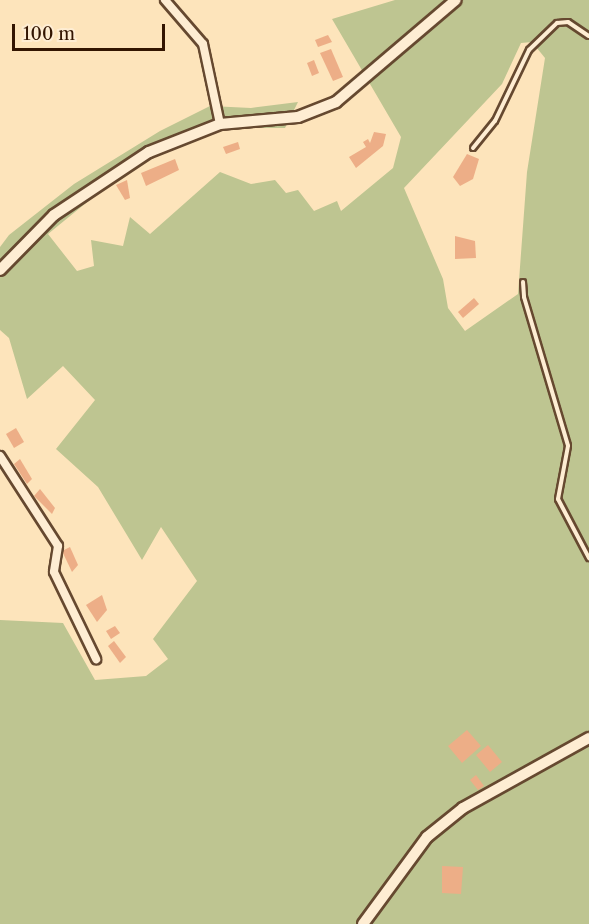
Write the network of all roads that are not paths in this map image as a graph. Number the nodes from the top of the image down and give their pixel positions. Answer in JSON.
{"nodes":[{"id":1,"x":165,"y":0,"type":"edge"},
{"id":2,"x":456,"y":0,"type":"edge"},
{"id":3,"x":589,"y":36,"type":"edge"},
{"id":4,"x":220,"y":124,"type":"junction"},
{"id":5,"x":473,"y":148,"type":"dead end"},
{"id":6,"x":0,"y":270,"type":"edge"},
{"id":7,"x":523,"y":282,"type":"dead end"},
{"id":8,"x":0,"y":456,"type":"edge"},
{"id":9,"x":589,"y":558,"type":"edge"},
{"id":10,"x":96,"y":659,"type":"dead end"},
{"id":11,"x":589,"y":738,"type":"edge"},
{"id":12,"x":363,"y":924,"type":"edge"}],
"edges":[{"from":1,"to":4,"type":"street"},
{"from":2,"to":4,"type":"street"},
{"from":3,"to":5,"type":"lane"},
{"from":4,"to":6,"type":"street"},
{"from":7,"to":9,"type":"lane"},
{"from":8,"to":10,"type":"street"},
{"from":11,"to":12,"type":"street"}]}
